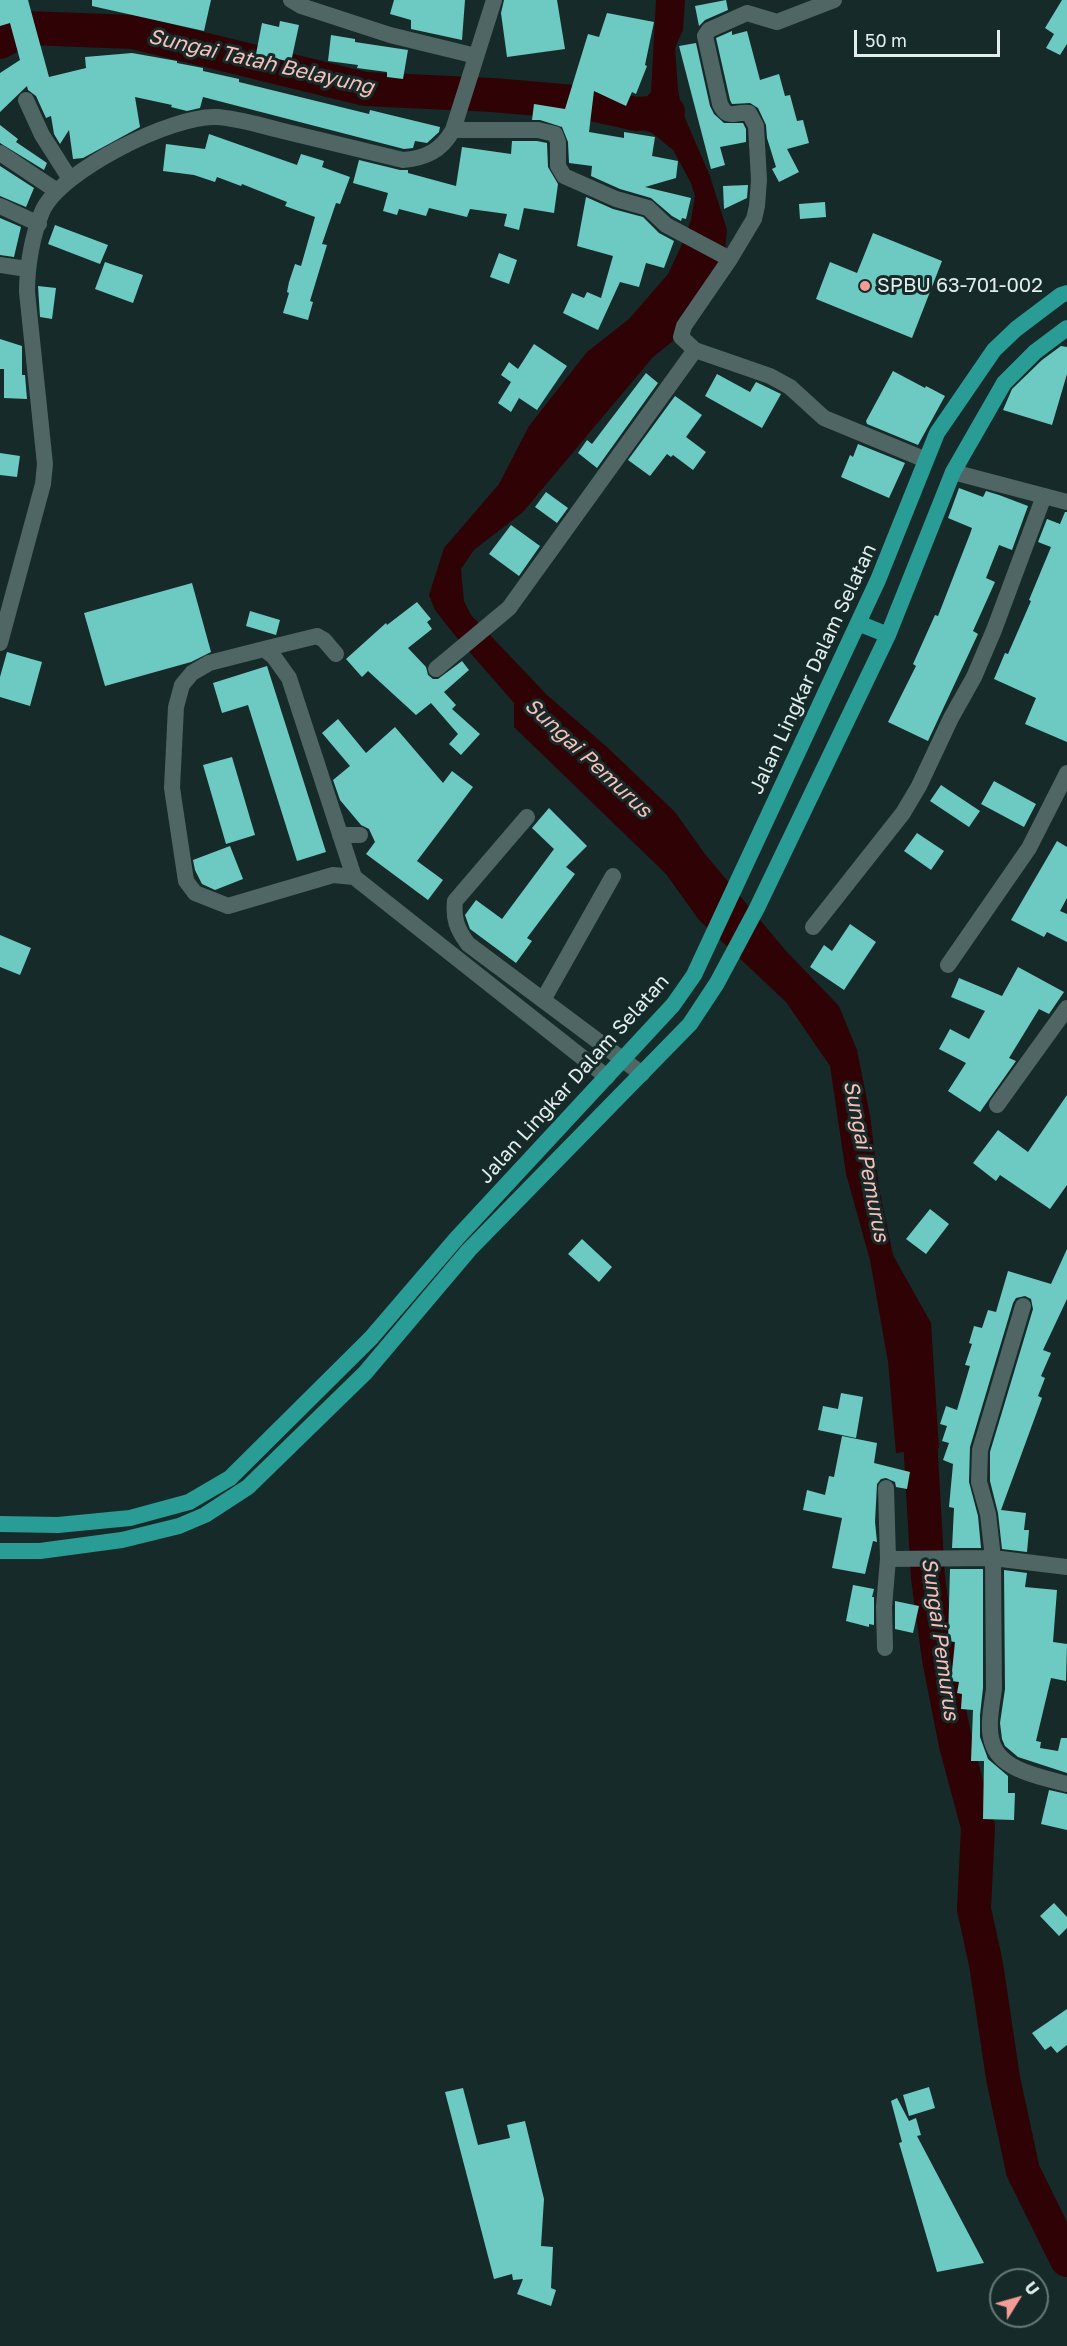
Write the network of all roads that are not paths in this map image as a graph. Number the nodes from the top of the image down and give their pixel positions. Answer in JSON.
{"nodes":[{"id":1,"x":291,"y":0,"type":"edge"},
{"id":2,"x":494,"y":0,"type":"edge"},
{"id":3,"x":834,"y":0,"type":"edge"},
{"id":4,"x":746,"y":6,"type":"edge"},
{"id":5,"x":476,"y":56,"type":"junction"},
{"id":6,"x":26,"y":100,"type":"dead end"},
{"id":7,"x":454,"y":126,"type":"junction"},
{"id":8,"x":0,"y":153,"type":"edge"},
{"id":9,"x":70,"y":179,"type":"junction"},
{"id":10,"x":57,"y":191,"type":"junction"},
{"id":11,"x":0,"y":206,"type":"edge"},
{"id":12,"x":39,"y":224,"type":"junction"},
{"id":13,"x":728,"y":257,"type":"junction"},
{"id":14,"x":0,"y":265,"type":"edge"},
{"id":15,"x":27,"y":269,"type":"junction"},
{"id":16,"x":1067,"y":293,"type":"edge"},
{"id":17,"x":1067,"y":328,"type":"edge"},
{"id":18,"x":695,"y":350,"type":"junction"},
{"id":19,"x":926,"y":460,"type":"junction"},
{"id":20,"x":953,"y":472,"type":"junction"},
{"id":21,"x":1044,"y":496,"type":"junction"},
{"id":22,"x":1067,"y":502,"type":"edge"},
{"id":23,"x":858,"y":623,"type":"junction"},
{"id":24,"x":888,"y":635,"type":"junction"},
{"id":25,"x":0,"y":643,"type":"edge"},
{"id":26,"x":264,"y":649,"type":"junction"},
{"id":27,"x":336,"y":654,"type":"dead end"},
{"id":28,"x":436,"y":669,"type":"dead end"},
{"id":29,"x":1067,"y":773,"type":"edge"},
{"id":30,"x":527,"y":817,"type":"dead end"},
{"id":31,"x":340,"y":835,"type":"junction"},
{"id":32,"x":360,"y":835,"type":"dead end"},
{"id":33,"x":613,"y":876,"type":"dead end"},
{"id":34,"x":354,"y":878,"type":"junction"},
{"id":35,"x":813,"y":927,"type":"dead end"},
{"id":36,"x":948,"y":966,"type":"dead end"},
{"id":37,"x":543,"y":1000,"type":"junction"},
{"id":38,"x":1067,"y":1008,"type":"edge"},
{"id":39,"x":623,"y":1059,"type":"junction"},
{"id":40,"x":642,"y":1074,"type":"junction"},
{"id":41,"x":607,"y":1077,"type":"junction"},
{"id":42,"x":997,"y":1105,"type":"dead end"},
{"id":43,"x":1023,"y":1306,"type":"dead end"},
{"id":44,"x":886,"y":1488,"type":"dead end"},
{"id":45,"x":0,"y":1524,"type":"edge"},
{"id":46,"x":30,"y":1524,"type":"junction"},
{"id":47,"x":0,"y":1551,"type":"edge"},
{"id":48,"x":30,"y":1551,"type":"junction"},
{"id":49,"x":993,"y":1558,"type":"junction"},
{"id":50,"x":888,"y":1559,"type":"junction"},
{"id":51,"x":1067,"y":1567,"type":"edge"},
{"id":52,"x":885,"y":1648,"type":"dead end"},
{"id":53,"x":1067,"y":1784,"type":"edge"}],
"edges":[{"from":1,"to":5,"type":"street"},
{"from":2,"to":5,"type":"street"},
{"from":3,"to":4,"type":"street"},
{"from":4,"to":13,"type":"street"},
{"from":5,"to":7,"type":"street"},
{"from":6,"to":9,"type":"street"},
{"from":7,"to":9,"type":"street"},
{"from":7,"to":13,"type":"street"},
{"from":8,"to":10,"type":"street"},
{"from":9,"to":10,"type":"street"},
{"from":10,"to":12,"type":"street"},
{"from":11,"to":12,"type":"street"},
{"from":12,"to":15,"type":"street"},
{"from":13,"to":18,"type":"street"},
{"from":14,"to":15,"type":"street"},
{"from":15,"to":25,"type":"street"},
{"from":16,"to":19,"type":"main road","name":"Jalan Lingkar Dalam Selatan"},
{"from":17,"to":20,"type":"main road","name":"Jalan Lingkar Dalam Selatan"},
{"from":18,"to":19,"type":"street"},
{"from":18,"to":28,"type":"street"},
{"from":19,"to":23,"type":"main road","name":"Jalan Lingkar Dalam Selatan"},
{"from":20,"to":21,"type":"street"},
{"from":20,"to":24,"type":"main road","name":"Jalan Lingkar Dalam Selatan"},
{"from":21,"to":22,"type":"street"},
{"from":21,"to":35,"type":"street"},
{"from":23,"to":24,"type":"main road"},
{"from":23,"to":39,"type":"main road","name":"Jalan Lingkar Dalam Selatan"},
{"from":24,"to":40,"type":"main road","name":"Jalan Lingkar Dalam Selatan"},
{"from":26,"to":27,"type":"street"},
{"from":26,"to":31,"type":"street"},
{"from":26,"to":34,"type":"street"},
{"from":29,"to":36,"type":"street"},
{"from":30,"to":37,"type":"street"},
{"from":31,"to":32,"type":"street"},
{"from":31,"to":34,"type":"street"},
{"from":33,"to":37,"type":"street"},
{"from":34,"to":41,"type":"street"},
{"from":37,"to":39,"type":"street"},
{"from":38,"to":42,"type":"street"},
{"from":39,"to":40,"type":"street"},
{"from":39,"to":41,"type":"main road","name":"Jalan Lingkar Dalam Selatan"},
{"from":40,"to":48,"type":"main road","name":"Jalan Lingkar Dalam Selatan"},
{"from":41,"to":46,"type":"main road","name":"Jalan Lingkar Dalam Selatan"},
{"from":43,"to":49,"type":"street"},
{"from":44,"to":50,"type":"street"},
{"from":45,"to":46,"type":"main road","name":"Jalan Lingkar Dalam Selatan"},
{"from":46,"to":48,"type":"main road"},
{"from":47,"to":48,"type":"main road","name":"Jalan Lingkar Dalam Selatan"},
{"from":49,"to":50,"type":"street"},
{"from":49,"to":51,"type":"street"},
{"from":49,"to":53,"type":"street"},
{"from":50,"to":52,"type":"street"}]}
